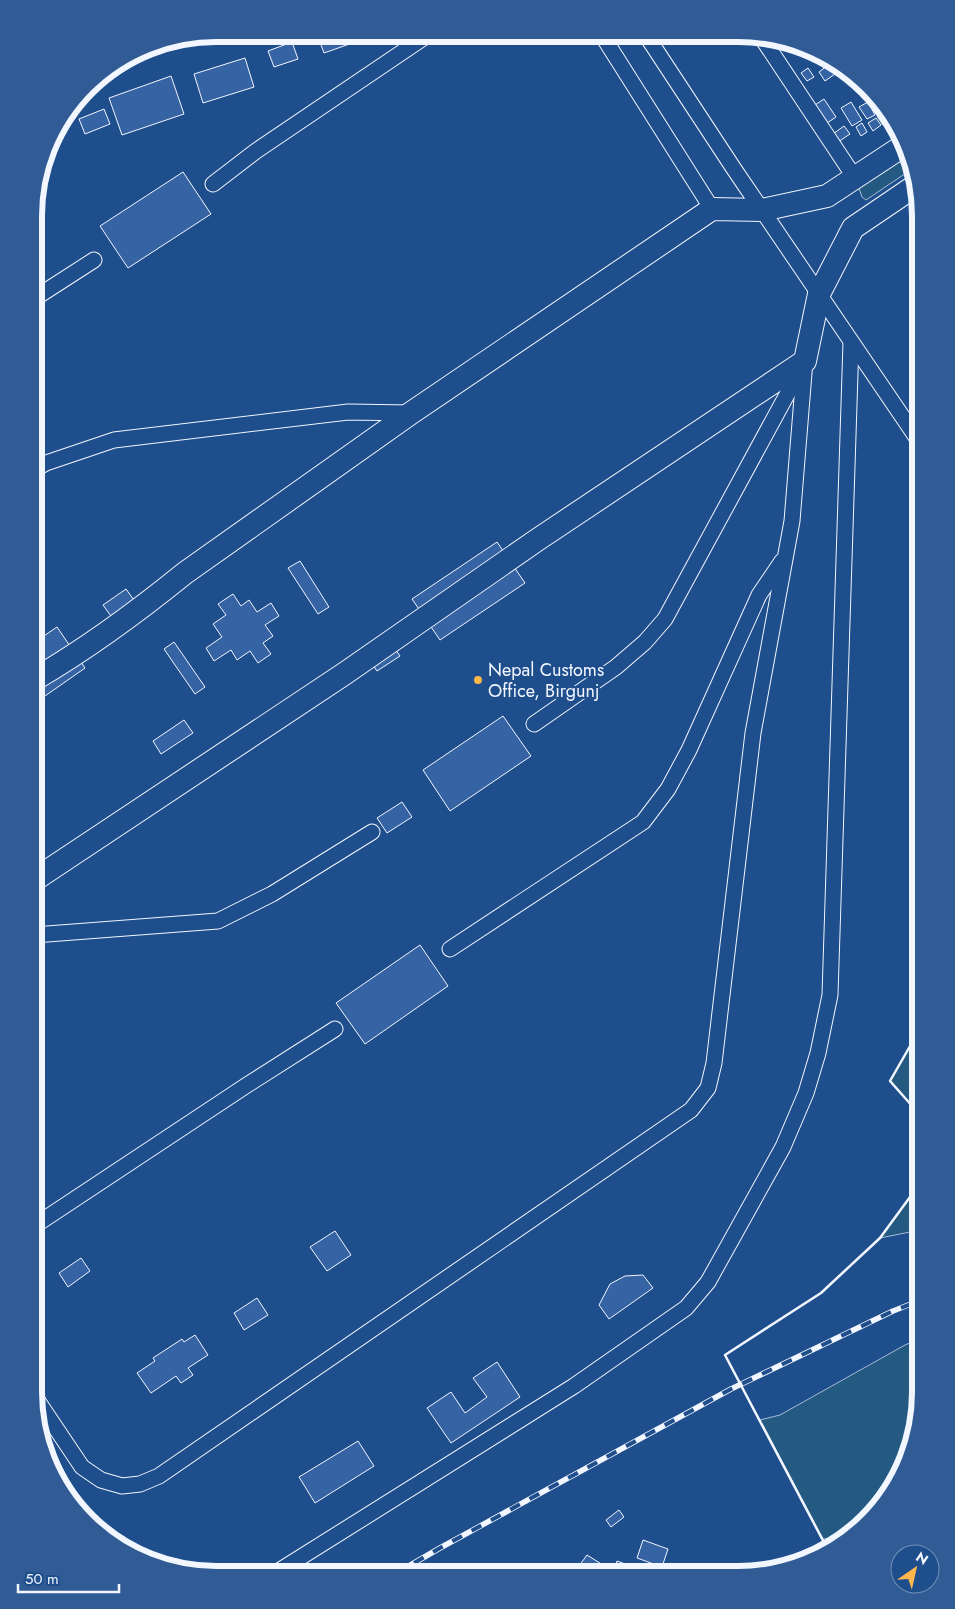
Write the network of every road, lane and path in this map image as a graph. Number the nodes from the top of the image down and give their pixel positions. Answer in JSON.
{"nodes":[{"id":1,"x":417,"y":42,"type":"edge"},
{"id":2,"x":606,"y":42,"type":"edge"},
{"id":3,"x":651,"y":42,"type":"edge"},
{"id":4,"x":767,"y":45,"type":"edge"},
{"id":5,"x":898,"y":149,"type":"edge"},
{"id":6,"x":854,"y":178,"type":"junction"},
{"id":7,"x":213,"y":184,"type":"dead end"},
{"id":8,"x":910,"y":189,"type":"edge"},
{"id":9,"x":712,"y":209,"type":"junction"},
{"id":10,"x":762,"y":210,"type":"junction"},
{"id":11,"x":94,"y":260,"type":"dead end"},
{"id":12,"x":42,"y":293,"type":"edge"},
{"id":13,"x":819,"y":294,"type":"junction"},
{"id":14,"x":852,"y":342,"type":"junction"},
{"id":15,"x":805,"y":361,"type":"junction"},
{"id":16,"x":411,"y":413,"type":"junction"},
{"id":17,"x":912,"y":431,"type":"edge"},
{"id":18,"x":42,"y":465,"type":"edge"},
{"id":19,"x":786,"y":555,"type":"junction"},
{"id":20,"x":42,"y":675,"type":"edge"},
{"id":21,"x":534,"y":724,"type":"dead end"},
{"id":22,"x":372,"y":832,"type":"dead end"},
{"id":23,"x":42,"y":875,"type":"edge"},
{"id":24,"x":42,"y":934,"type":"edge"},
{"id":25,"x":450,"y":949,"type":"dead end"},
{"id":26,"x":335,"y":1029,"type":"dead end"},
{"id":27,"x":42,"y":1221,"type":"edge"},
{"id":28,"x":44,"y":1410,"type":"edge"},
{"id":29,"x":287,"y":1566,"type":"edge"}],
"edges":[{"from":1,"to":7,"type":"street"},
{"from":2,"to":9,"type":"street"},
{"from":3,"to":10,"type":"street"},
{"from":4,"to":6,"type":"street"},
{"from":5,"to":6,"type":"highway"},
{"from":6,"to":10,"type":"highway"},
{"from":8,"to":13,"type":"highway"},
{"from":9,"to":10,"type":"highway"},
{"from":9,"to":16,"type":"highway"},
{"from":10,"to":13,"type":"street"},
{"from":11,"to":12,"type":"street"},
{"from":13,"to":14,"type":"street"},
{"from":13,"to":15,"type":"highway"},
{"from":14,"to":17,"type":"street"},
{"from":14,"to":29,"type":"street"},
{"from":15,"to":19,"type":"street"},
{"from":15,"to":21,"type":"street"},
{"from":15,"to":23,"type":"highway"},
{"from":16,"to":18,"type":"street"},
{"from":16,"to":20,"type":"highway"},
{"from":19,"to":25,"type":"street"},
{"from":19,"to":28,"type":"street"},
{"from":22,"to":24,"type":"street"},
{"from":26,"to":27,"type":"street"}]}
